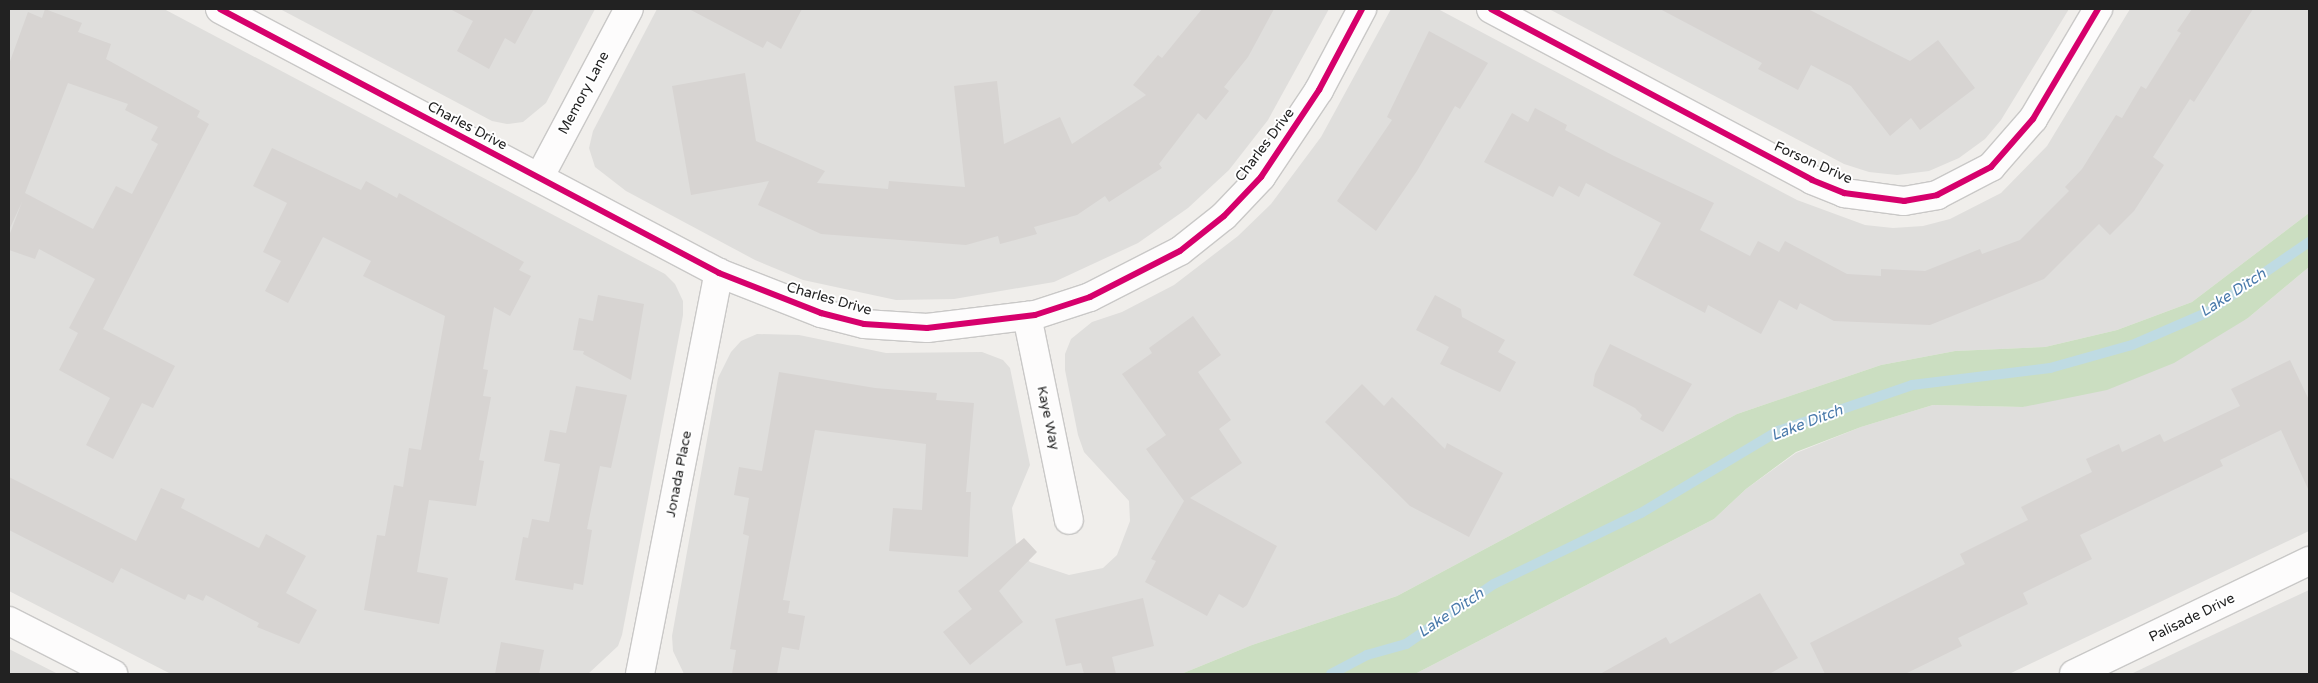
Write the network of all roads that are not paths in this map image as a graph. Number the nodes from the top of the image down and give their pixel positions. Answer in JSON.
{"nodes":[{"id":1,"x":220,"y":9,"type":"edge"},
{"id":2,"x":629,"y":9,"type":"edge"},
{"id":3,"x":1362,"y":9,"type":"edge"},
{"id":4,"x":1491,"y":9,"type":"edge"},
{"id":5,"x":2098,"y":9,"type":"edge"},
{"id":6,"x":539,"y":178,"type":"junction"},
{"id":7,"x":719,"y":273,"type":"junction"},
{"id":8,"x":1027,"y":316,"type":"junction"},
{"id":9,"x":1069,"y":520,"type":"dead end"},
{"id":10,"x":2309,"y":561,"type":"edge"},
{"id":11,"x":9,"y":620,"type":"edge"},
{"id":12,"x":113,"y":674,"type":"edge"},
{"id":13,"x":640,"y":674,"type":"edge"},
{"id":14,"x":2074,"y":674,"type":"edge"}],
"edges":[{"from":1,"to":6,"type":"street","name":"Charles Drive"},
{"from":2,"to":6,"type":"street","name":"Memory Lane"},
{"from":3,"to":8,"type":"street","name":"Charles Drive"},
{"from":4,"to":5,"type":"street","name":"Forson Drive"},
{"from":6,"to":7,"type":"street","name":"Charles Drive"},
{"from":7,"to":8,"type":"street","name":"Charles Drive"},
{"from":7,"to":13,"type":"street","name":"Jonada Place"},
{"from":8,"to":9,"type":"street","name":"Kaye Way"},
{"from":10,"to":14,"type":"street","name":"Palisade Drive"},
{"from":11,"to":12,"type":"street"}]}
